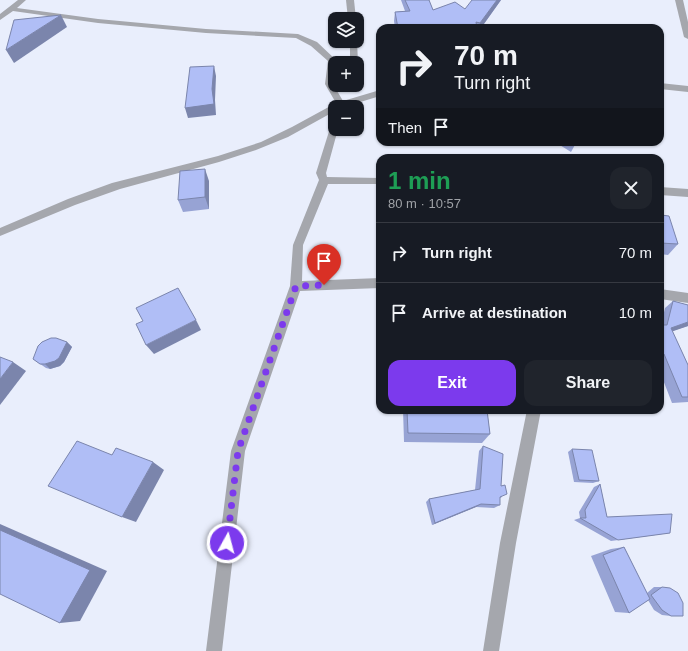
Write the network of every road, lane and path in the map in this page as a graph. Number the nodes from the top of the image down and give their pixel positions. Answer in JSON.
{"nodes":[{"id":1,"x":22,"y":0,"type":"edge"},
{"id":2,"x":350,"y":0,"type":"edge"},
{"id":3,"x":679,"y":0,"type":"edge"},
{"id":4,"x":12,"y":8,"type":"junction"},
{"id":5,"x":351,"y":12,"type":"edge"},
{"id":6,"x":0,"y":18,"type":"edge"},
{"id":7,"x":688,"y":37,"type":"edge"},
{"id":8,"x":328,"y":56,"type":"edge"},
{"id":9,"x":664,"y":86,"type":"edge"},
{"id":10,"x":688,"y":88,"type":"edge"},
{"id":11,"x":376,"y":94,"type":"edge"},
{"id":12,"x":357,"y":100,"type":"edge"},
{"id":13,"x":328,"y":111,"type":"edge"},
{"id":14,"x":332,"y":136,"type":"edge"},
{"id":15,"x":324,"y":180,"type":"junction"},
{"id":16,"x":376,"y":181,"type":"edge"},
{"id":17,"x":664,"y":191,"type":"edge"},
{"id":18,"x":688,"y":193,"type":"edge"},
{"id":19,"x":0,"y":232,"type":"edge"},
{"id":20,"x":376,"y":284,"type":"edge"},
{"id":21,"x":296,"y":286,"type":"junction"},
{"id":22,"x":664,"y":295,"type":"edge"},
{"id":23,"x":688,"y":298,"type":"edge"},
{"id":24,"x":533,"y":414,"type":"edge"},
{"id":25,"x":214,"y":651,"type":"edge"},
{"id":26,"x":491,"y":651,"type":"edge"}],
"edges":[{"from":1,"to":4,"type":"street"},
{"from":2,"to":5,"type":"street"},
{"from":3,"to":7,"type":"street"},
{"from":4,"to":6,"type":"street"},
{"from":4,"to":8,"type":"street"},
{"from":9,"to":10,"type":"street"},
{"from":11,"to":12,"type":"street"},
{"from":13,"to":19,"type":"street"},
{"from":14,"to":15,"type":"street"},
{"from":15,"to":16,"type":"street"},
{"from":15,"to":21,"type":"street"},
{"from":17,"to":18,"type":"street"},
{"from":20,"to":21,"type":"street"},
{"from":21,"to":25,"type":"street"},
{"from":22,"to":23,"type":"street"},
{"from":24,"to":26,"type":"street"}]}
